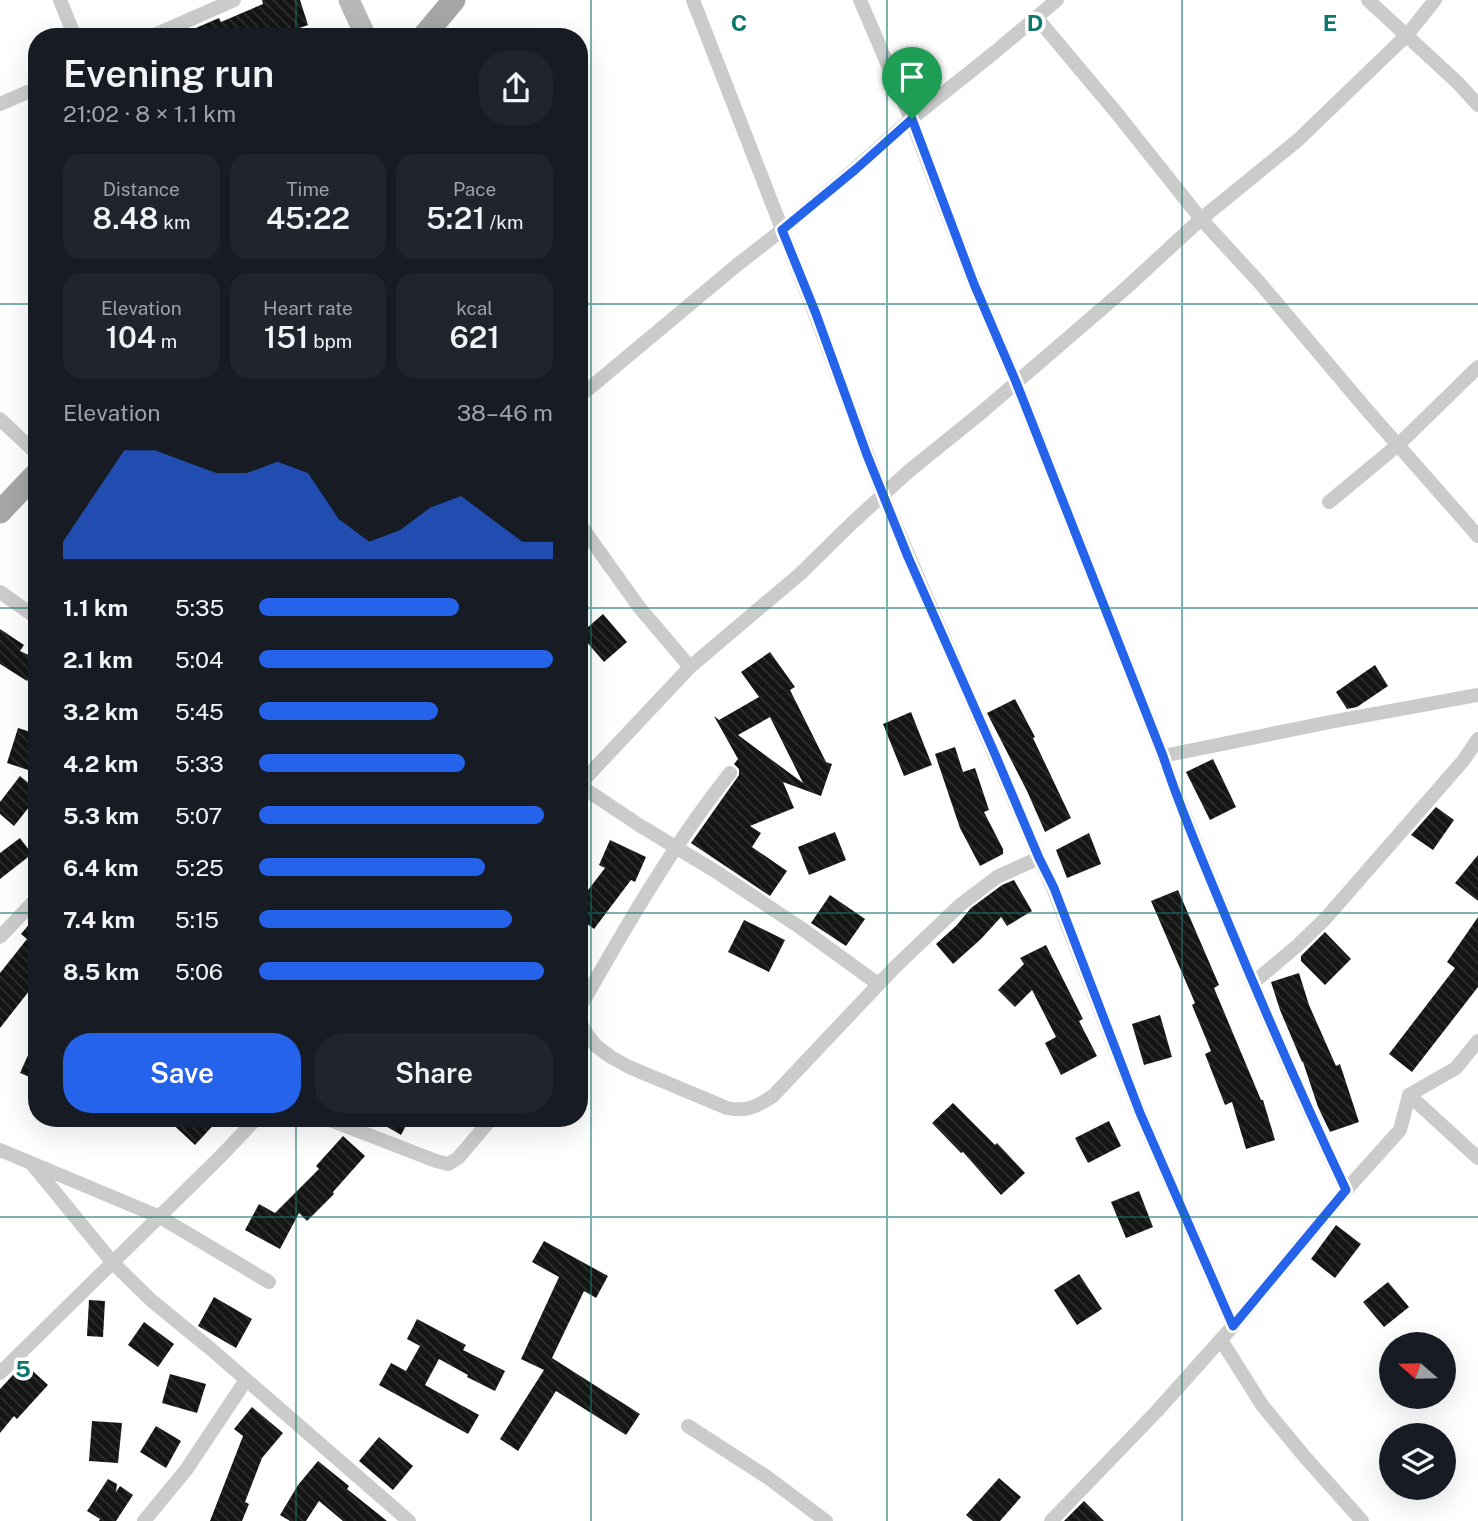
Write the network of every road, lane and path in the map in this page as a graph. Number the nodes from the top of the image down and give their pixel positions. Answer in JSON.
{"nodes":[{"id":1,"x":60,"y":0,"type":"edge"},
{"id":2,"x":234,"y":0,"type":"edge"},
{"id":3,"x":349,"y":0,"type":"edge"},
{"id":4,"x":454,"y":0,"type":"edge"},
{"id":5,"x":693,"y":0,"type":"edge"},
{"id":6,"x":860,"y":0,"type":"edge"},
{"id":7,"x":1056,"y":0,"type":"edge"},
{"id":8,"x":1368,"y":0,"type":"edge"},
{"id":9,"x":1436,"y":0,"type":"edge"},
{"id":10,"x":1036,"y":17,"type":"junction"},
{"id":11,"x":71,"y":28,"type":"edge"},
{"id":12,"x":170,"y":28,"type":"edge"},
{"id":13,"x":362,"y":28,"type":"edge"},
{"id":14,"x":431,"y":28,"type":"edge"},
{"id":15,"x":1407,"y":35,"type":"junction"},
{"id":16,"x":28,"y":92,"type":"edge"},
{"id":17,"x":0,"y":104,"type":"edge"},
{"id":18,"x":1478,"y":105,"type":"edge"},
{"id":19,"x":912,"y":119,"type":"junction"},
{"id":20,"x":1201,"y":219,"type":"junction"},
{"id":21,"x":782,"y":230,"type":"junction"},
{"id":22,"x":1478,"y":368,"type":"edge"},
{"id":23,"x":1016,"y":382,"type":"junction"},
{"id":24,"x":588,"y":389,"type":"edge"},
{"id":25,"x":0,"y":419,"type":"edge"},
{"id":26,"x":28,"y":445,"type":"edge"},
{"id":27,"x":1398,"y":445,"type":"junction"},
{"id":28,"x":28,"y":482,"type":"edge"},
{"id":29,"x":883,"y":496,"type":"junction"},
{"id":30,"x":1329,"y":502,"type":"dead end"},
{"id":31,"x":0,"y":512,"type":"edge"},
{"id":32,"x":588,"y":536,"type":"edge"},
{"id":33,"x":1478,"y":536,"type":"edge"},
{"id":34,"x":0,"y":592,"type":"edge"},
{"id":35,"x":28,"y":612,"type":"edge"},
{"id":36,"x":690,"y":667,"type":"junction"},
{"id":37,"x":1478,"y":695,"type":"edge"},
{"id":38,"x":1478,"y":739,"type":"edge"},
{"id":39,"x":1163,"y":756,"type":"junction"},
{"id":40,"x":730,"y":773,"type":"dead end"},
{"id":41,"x":588,"y":775,"type":"edge"},
{"id":42,"x":588,"y":791,"type":"edge"},
{"id":43,"x":676,"y":848,"type":"junction"},
{"id":44,"x":1039,"y":858,"type":"junction"},
{"id":45,"x":28,"y":907,"type":"edge"},
{"id":46,"x":0,"y":937,"type":"edge"},
{"id":47,"x":1253,"y":983,"type":"junction"},
{"id":48,"x":878,"y":984,"type":"junction"},
{"id":49,"x":588,"y":994,"type":"edge"},
{"id":50,"x":588,"y":1036,"type":"edge"},
{"id":51,"x":1478,"y":1041,"type":"edge"},
{"id":52,"x":1409,"y":1095,"type":"junction"},
{"id":53,"x":248,"y":1127,"type":"edge"},
{"id":54,"x":348,"y":1127,"type":"edge"},
{"id":55,"x":484,"y":1127,"type":"edge"},
{"id":56,"x":0,"y":1150,"type":"edge"},
{"id":57,"x":1478,"y":1158,"type":"edge"},
{"id":58,"x":32,"y":1164,"type":"junction"},
{"id":59,"x":1346,"y":1190,"type":"junction"},
{"id":60,"x":160,"y":1217,"type":"junction"},
{"id":61,"x":113,"y":1264,"type":"junction"},
{"id":62,"x":269,"y":1282,"type":"dead end"},
{"id":63,"x":1233,"y":1326,"type":"junction"},
{"id":64,"x":1221,"y":1340,"type":"junction"},
{"id":65,"x":0,"y":1373,"type":"edge"},
{"id":66,"x":246,"y":1380,"type":"junction"},
{"id":67,"x":688,"y":1426,"type":"dead end"},
{"id":68,"x":145,"y":1521,"type":"edge"},
{"id":69,"x":409,"y":1521,"type":"edge"},
{"id":70,"x":826,"y":1521,"type":"edge"},
{"id":71,"x":1051,"y":1521,"type":"edge"},
{"id":72,"x":1362,"y":1521,"type":"edge"}],
"edges":[{"from":1,"to":11,"type":"street"},
{"from":2,"to":12,"type":"street"},
{"from":3,"to":13,"type":"main road"},
{"from":4,"to":14,"type":"main road"},
{"from":5,"to":21,"type":"street"},
{"from":6,"to":19,"type":"street"},
{"from":7,"to":10,"type":"street"},
{"from":8,"to":15,"type":"street"},
{"from":9,"to":15,"type":"street"},
{"from":10,"to":19,"type":"street"},
{"from":10,"to":20,"type":"street"},
{"from":15,"to":18,"type":"street"},
{"from":15,"to":20,"type":"street"},
{"from":16,"to":17,"type":"street"},
{"from":19,"to":21,"type":"street"},
{"from":19,"to":23,"type":"street"},
{"from":20,"to":23,"type":"street"},
{"from":20,"to":27,"type":"street"},
{"from":21,"to":24,"type":"street"},
{"from":21,"to":29,"type":"street"},
{"from":22,"to":27,"type":"street"},
{"from":23,"to":29,"type":"street"},
{"from":23,"to":39,"type":"street"},
{"from":25,"to":26,"type":"street"},
{"from":27,"to":30,"type":"street"},
{"from":27,"to":33,"type":"street"},
{"from":28,"to":31,"type":"main road"},
{"from":29,"to":36,"type":"street"},
{"from":29,"to":44,"type":"street"},
{"from":32,"to":36,"type":"street"},
{"from":34,"to":35,"type":"street"},
{"from":36,"to":41,"type":"street"},
{"from":37,"to":39,"type":"street"},
{"from":38,"to":47,"type":"street"},
{"from":39,"to":47,"type":"street"},
{"from":40,"to":43,"type":"street"},
{"from":42,"to":43,"type":"street"},
{"from":43,"to":48,"type":"street"},
{"from":43,"to":49,"type":"street"},
{"from":44,"to":48,"type":"street"},
{"from":44,"to":63,"type":"street"},
{"from":45,"to":46,"type":"street"},
{"from":47,"to":59,"type":"street"},
{"from":48,"to":50,"type":"street"},
{"from":51,"to":52,"type":"street"},
{"from":52,"to":57,"type":"street"},
{"from":52,"to":59,"type":"street"},
{"from":53,"to":60,"type":"street"},
{"from":54,"to":55,"type":"street"},
{"from":56,"to":58,"type":"street"},
{"from":58,"to":60,"type":"street"},
{"from":58,"to":61,"type":"street"},
{"from":59,"to":63,"type":"street"},
{"from":60,"to":61,"type":"street"},
{"from":60,"to":62,"type":"street"},
{"from":61,"to":65,"type":"street"},
{"from":61,"to":66,"type":"street"},
{"from":63,"to":64,"type":"street"},
{"from":64,"to":71,"type":"street"},
{"from":64,"to":72,"type":"street"},
{"from":66,"to":68,"type":"street"},
{"from":66,"to":69,"type":"street"},
{"from":67,"to":70,"type":"street"}]}
